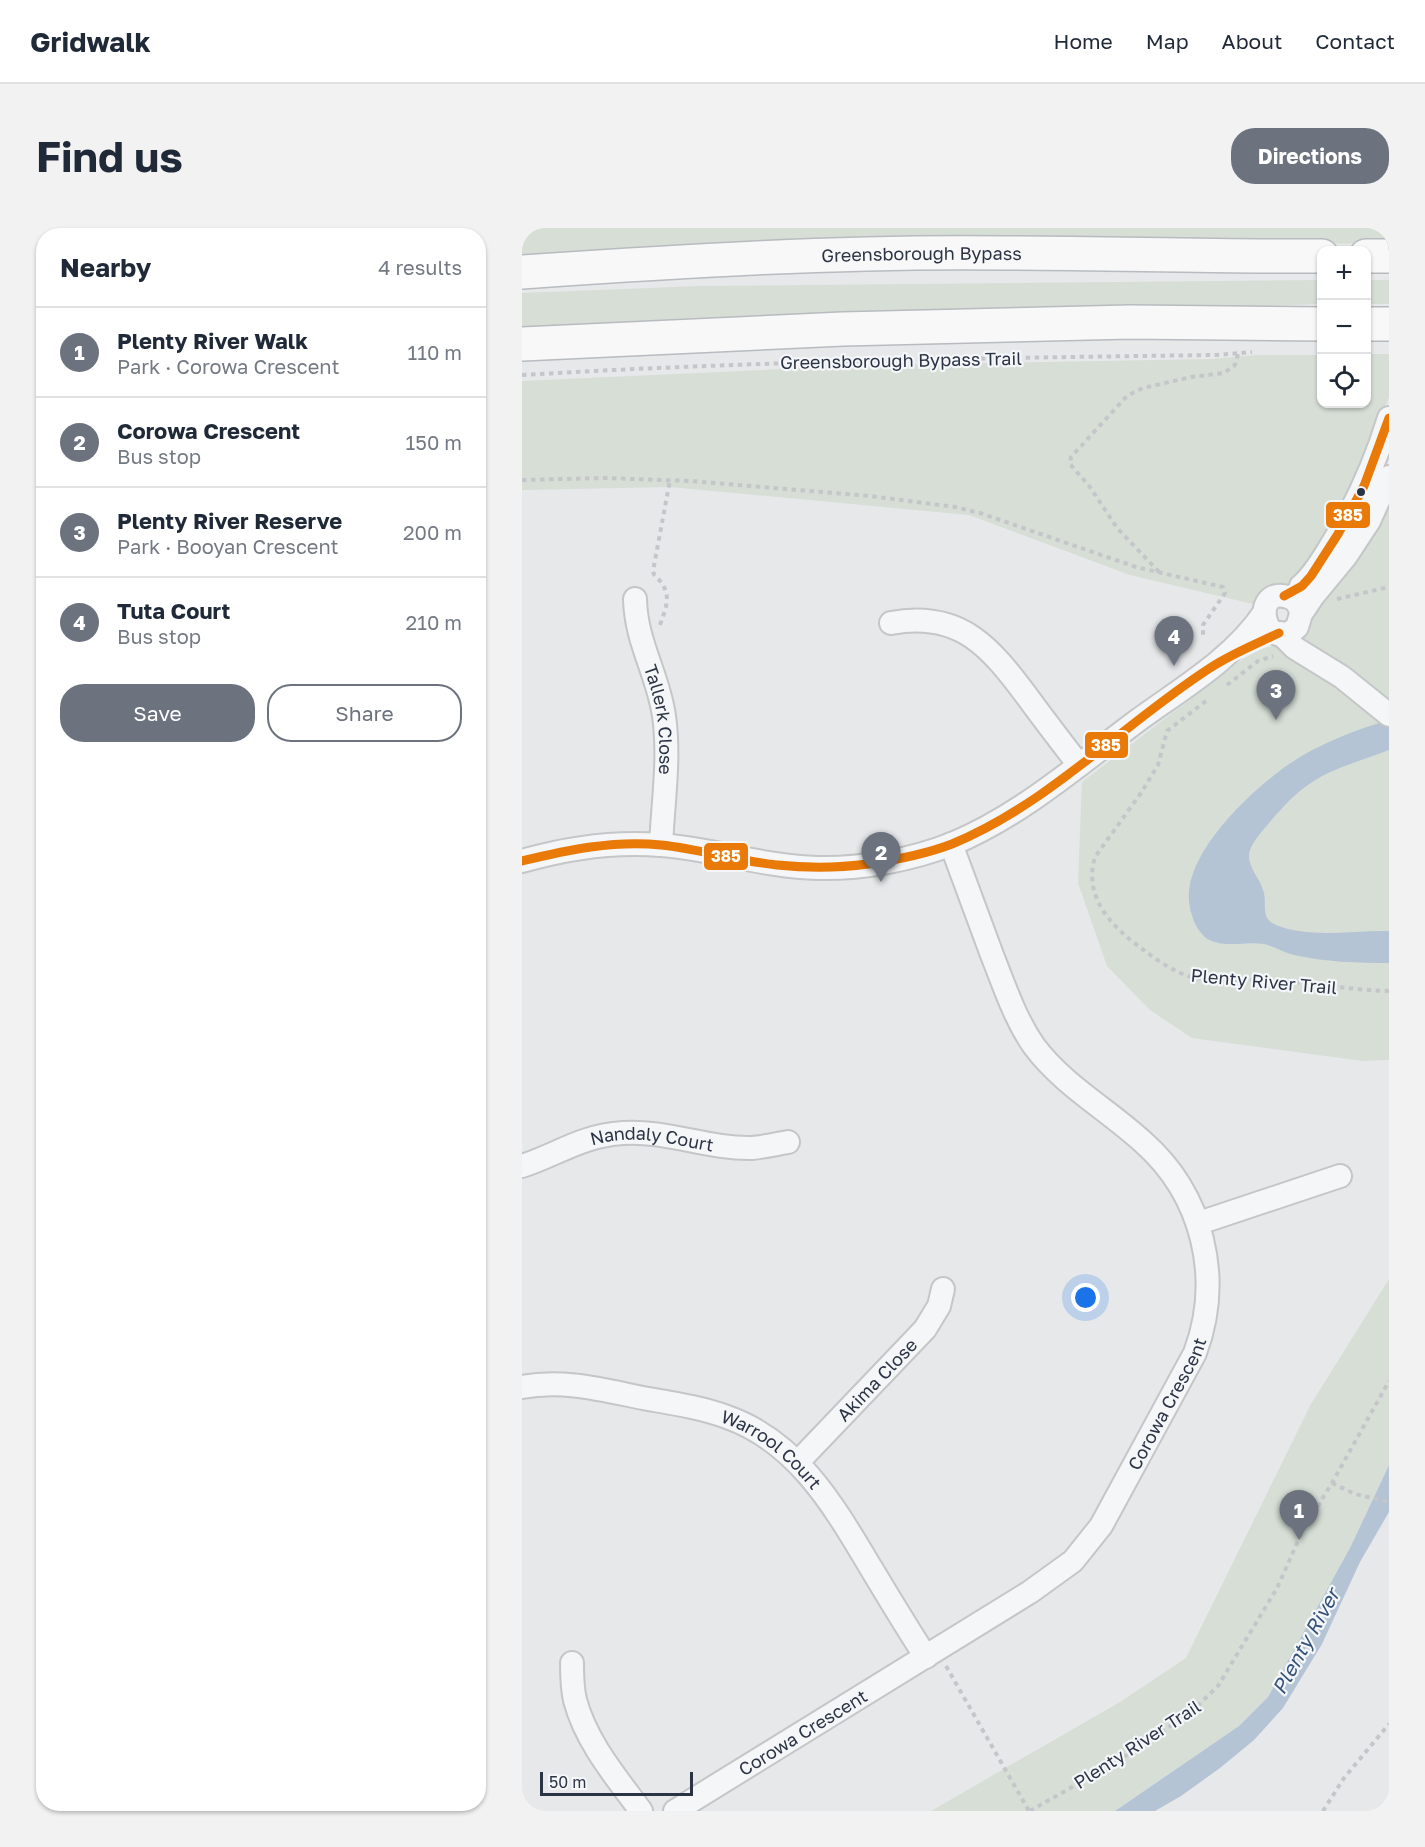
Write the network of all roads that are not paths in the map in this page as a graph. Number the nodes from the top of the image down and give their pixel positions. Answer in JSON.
{"nodes":[{"id":1,"x":1313,"y":256,"type":"edge"},
{"id":2,"x":1371,"y":256,"type":"edge"},
{"id":3,"x":1389,"y":256,"type":"edge"},
{"id":4,"x":522,"y":272,"type":"edge"},
{"id":5,"x":1317,"y":324,"type":"edge"},
{"id":6,"x":1371,"y":324,"type":"edge"},
{"id":7,"x":1389,"y":324,"type":"edge"},
{"id":8,"x":522,"y":344,"type":"edge"},
{"id":9,"x":1389,"y":418,"type":"edge"},
{"id":10,"x":1389,"y":477,"type":"edge"},
{"id":11,"x":1284,"y":596,"type":"junction"},
{"id":12,"x":635,"y":599,"type":"dead end"},
{"id":13,"x":1264,"y":613,"type":"junction"},
{"id":14,"x":1301,"y":616,"type":"junction"},
{"id":15,"x":891,"y":623,"type":"dead end"},
{"id":16,"x":1285,"y":638,"type":"junction"},
{"id":17,"x":1211,"y":667,"type":"junction"},
{"id":18,"x":1342,"y":677,"type":"junction"},
{"id":19,"x":1389,"y":715,"type":"edge"},
{"id":20,"x":1079,"y":765,"type":"junction"},
{"id":21,"x":951,"y":844,"type":"junction"},
{"id":22,"x":661,"y":845,"type":"junction"},
{"id":23,"x":522,"y":861,"type":"edge"},
{"id":24,"x":788,"y":1142,"type":"dead end"},
{"id":25,"x":522,"y":1166,"type":"edge"},
{"id":26,"x":1340,"y":1176,"type":"dead end"},
{"id":27,"x":1198,"y":1223,"type":"junction"},
{"id":28,"x":944,"y":1289,"type":"dead end"},
{"id":29,"x":522,"y":1387,"type":"edge"},
{"id":30,"x":798,"y":1462,"type":"junction"},
{"id":31,"x":935,"y":1661,"type":"junction"},
{"id":32,"x":572,"y":1663,"type":"dead end"},
{"id":33,"x":641,"y":1811,"type":"edge"},
{"id":34,"x":675,"y":1811,"type":"edge"}],
"edges":[{"from":1,"to":4,"type":"highway","name":"Greensborough Bypass"},
{"from":2,"to":3,"type":"highway"},
{"from":5,"to":8,"type":"highway"},
{"from":6,"to":7,"type":"highway"},
{"from":9,"to":11,"type":"street"},
{"from":10,"to":14,"type":"street"},
{"from":11,"to":13,"type":"street"},
{"from":11,"to":14,"type":"street"},
{"from":12,"to":22,"type":"street","name":"Tallerk Close"},
{"from":13,"to":16,"type":"street"},
{"from":13,"to":17,"type":"street"},
{"from":14,"to":16,"type":"street"},
{"from":14,"to":18,"type":"street"},
{"from":15,"to":20,"type":"street"},
{"from":16,"to":17,"type":"street"},
{"from":16,"to":18,"type":"street"},
{"from":17,"to":20,"type":"street"},
{"from":18,"to":19,"type":"street"},
{"from":20,"to":21,"type":"street"},
{"from":21,"to":22,"type":"street"},
{"from":21,"to":27,"type":"street","name":"Corowa Crescent"},
{"from":22,"to":23,"type":"street"},
{"from":24,"to":25,"type":"street","name":"Nandaly Court"},
{"from":26,"to":27,"type":"street"},
{"from":27,"to":31,"type":"street","name":"Corowa Crescent"},
{"from":28,"to":30,"type":"street","name":"Akima Close"},
{"from":29,"to":30,"type":"street","name":"Warrool Court"},
{"from":30,"to":31,"type":"street","name":"Warrool Court"},
{"from":31,"to":34,"type":"street","name":"Corowa Crescent"},
{"from":32,"to":33,"type":"street"}]}
